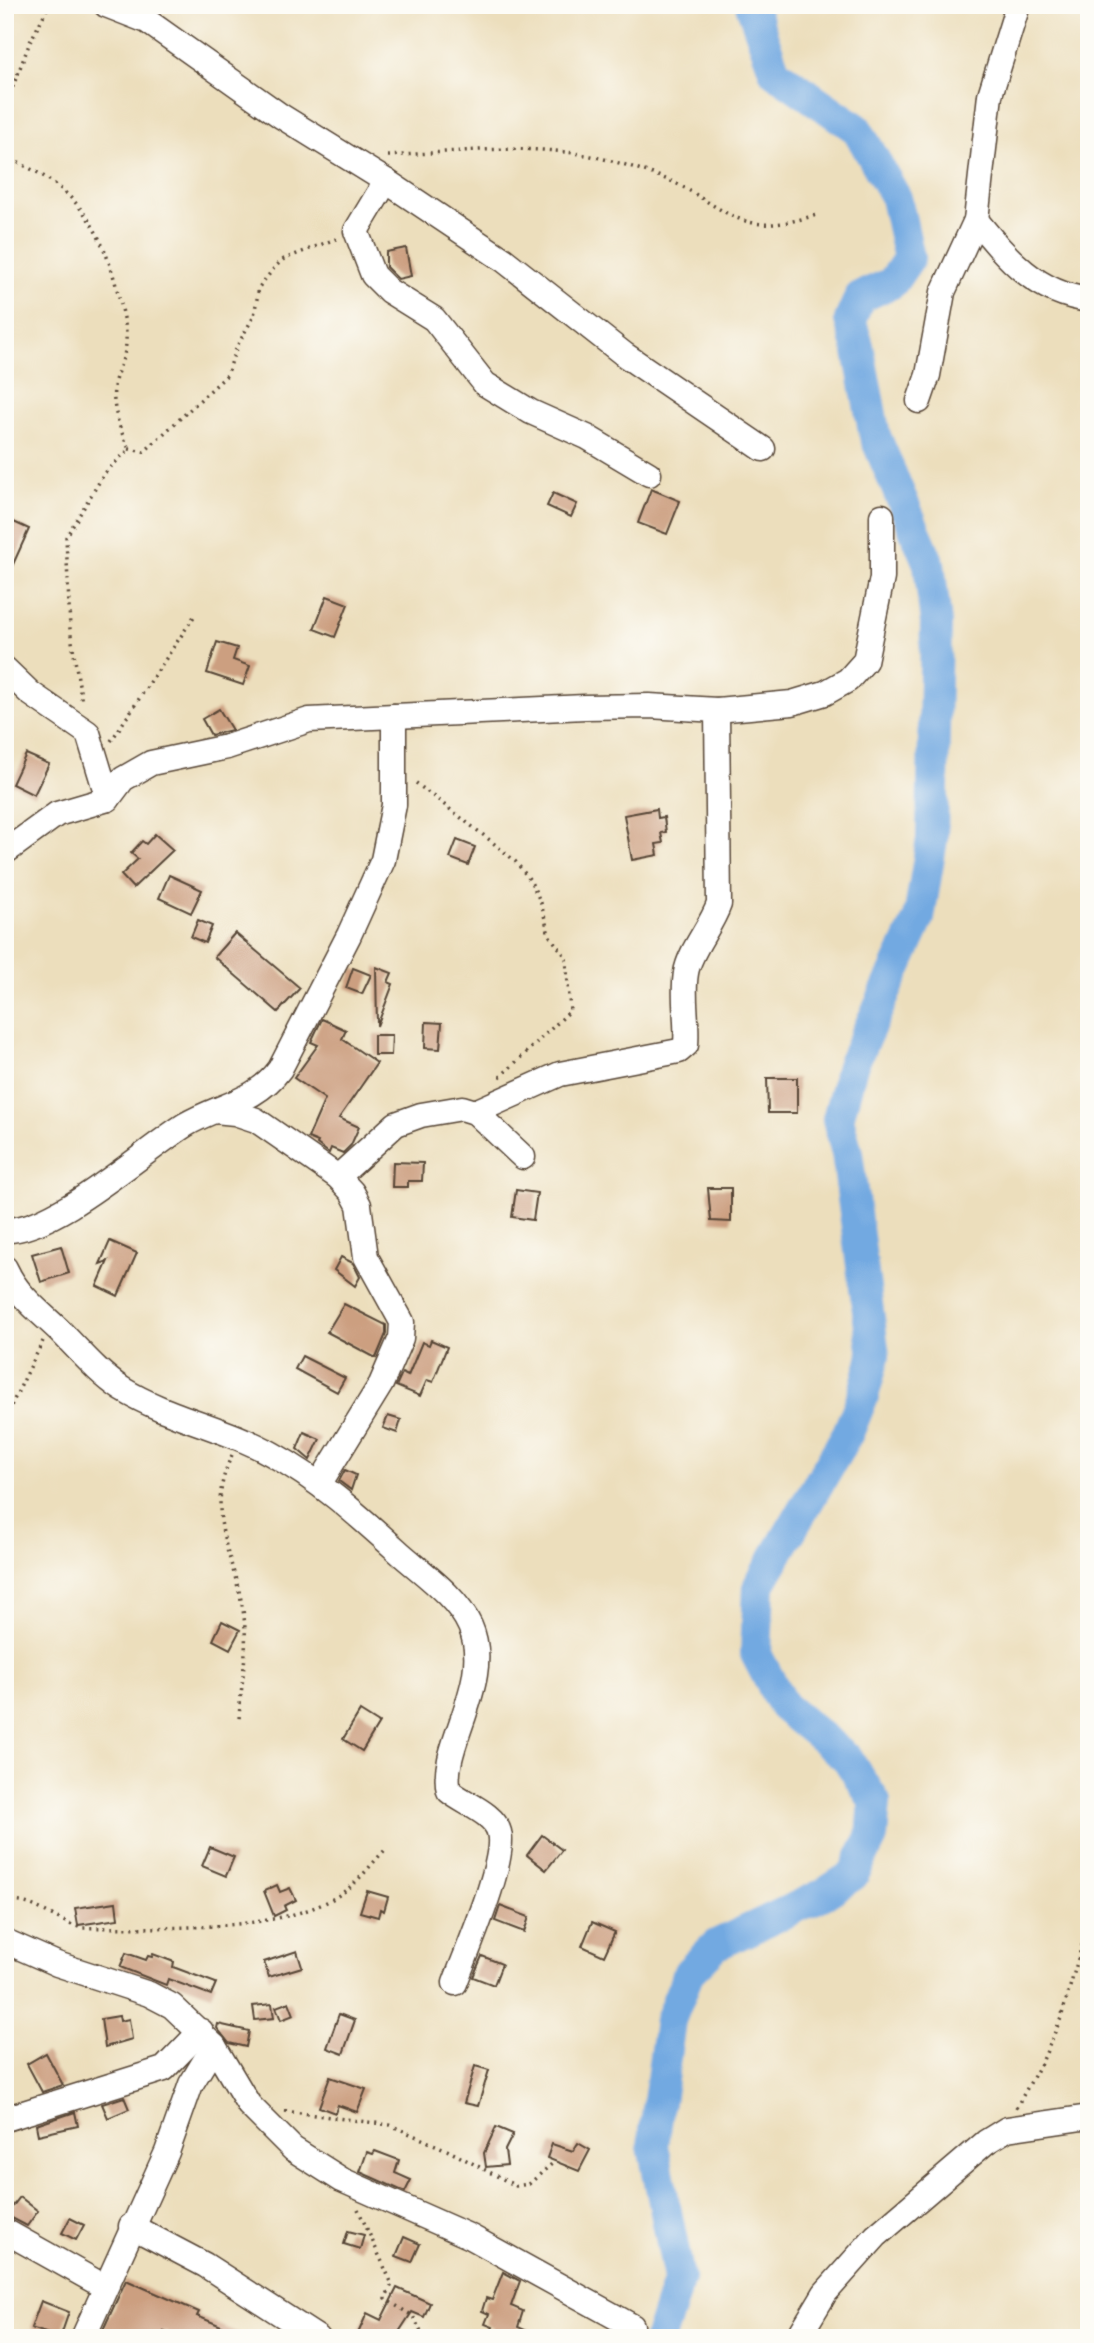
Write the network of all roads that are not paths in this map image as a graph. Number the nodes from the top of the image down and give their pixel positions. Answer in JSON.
{"nodes":[{"id":1,"x":106,"y":5,"type":"edge"},
{"id":2,"x":1017,"y":5,"type":"edge"},
{"id":3,"x":386,"y":181,"type":"junction"},
{"id":4,"x":976,"y":220,"type":"junction"},
{"id":5,"x":1089,"y":300,"type":"edge"},
{"id":6,"x":919,"y":401,"type":"dead end"},
{"id":7,"x":762,"y":449,"type":"dead end"},
{"id":8,"x":649,"y":474,"type":"dead end"},
{"id":9,"x":882,"y":516,"type":"dead end"},
{"id":10,"x":5,"y":669,"type":"edge"},
{"id":11,"x":717,"y":710,"type":"junction"},
{"id":12,"x":394,"y":716,"type":"junction"},
{"id":13,"x":108,"y":799,"type":"junction"},
{"id":14,"x":5,"y":852,"type":"edge"},
{"id":15,"x":481,"y":1110,"type":"junction"},
{"id":16,"x":215,"y":1111,"type":"junction"},
{"id":17,"x":523,"y":1157,"type":"dead end"},
{"id":18,"x":338,"y":1177,"type":"junction"},
{"id":19,"x":5,"y":1230,"type":"edge"},
{"id":20,"x":5,"y":1268,"type":"edge"},
{"id":21,"x":320,"y":1483,"type":"junction"},
{"id":22,"x":5,"y":1941,"type":"edge"},
{"id":23,"x":455,"y":1983,"type":"dead end"},
{"id":24,"x":208,"y":2038,"type":"junction"},
{"id":25,"x":1089,"y":2117,"type":"edge"},
{"id":26,"x":5,"y":2119,"type":"edge"},
{"id":27,"x":131,"y":2227,"type":"junction"},
{"id":28,"x":5,"y":2231,"type":"edge"},
{"id":29,"x":105,"y":2287,"type":"junction"},
{"id":30,"x":632,"y":2326,"type":"dead end"},
{"id":31,"x":83,"y":2338,"type":"edge"},
{"id":32,"x":317,"y":2338,"type":"edge"},
{"id":33,"x":798,"y":2338,"type":"edge"}],
"edges":[{"from":1,"to":3,"type":"street"},
{"from":2,"to":4,"type":"street"},
{"from":3,"to":7,"type":"street"},
{"from":3,"to":8,"type":"street"},
{"from":4,"to":5,"type":"street"},
{"from":4,"to":6,"type":"street"},
{"from":9,"to":11,"type":"street"},
{"from":10,"to":13,"type":"street"},
{"from":11,"to":12,"type":"street"},
{"from":11,"to":15,"type":"street"},
{"from":12,"to":13,"type":"street"},
{"from":12,"to":16,"type":"street"},
{"from":13,"to":14,"type":"street"},
{"from":15,"to":17,"type":"street"},
{"from":15,"to":18,"type":"street"},
{"from":16,"to":18,"type":"street"},
{"from":16,"to":19,"type":"street"},
{"from":18,"to":21,"type":"street"},
{"from":20,"to":21,"type":"street"},
{"from":21,"to":23,"type":"street"},
{"from":22,"to":24,"type":"street"},
{"from":24,"to":26,"type":"street"},
{"from":24,"to":27,"type":"street"},
{"from":24,"to":30,"type":"street"},
{"from":25,"to":33,"type":"street"},
{"from":27,"to":29,"type":"street"},
{"from":27,"to":32,"type":"street"},
{"from":28,"to":29,"type":"street"},
{"from":29,"to":31,"type":"street"}]}
